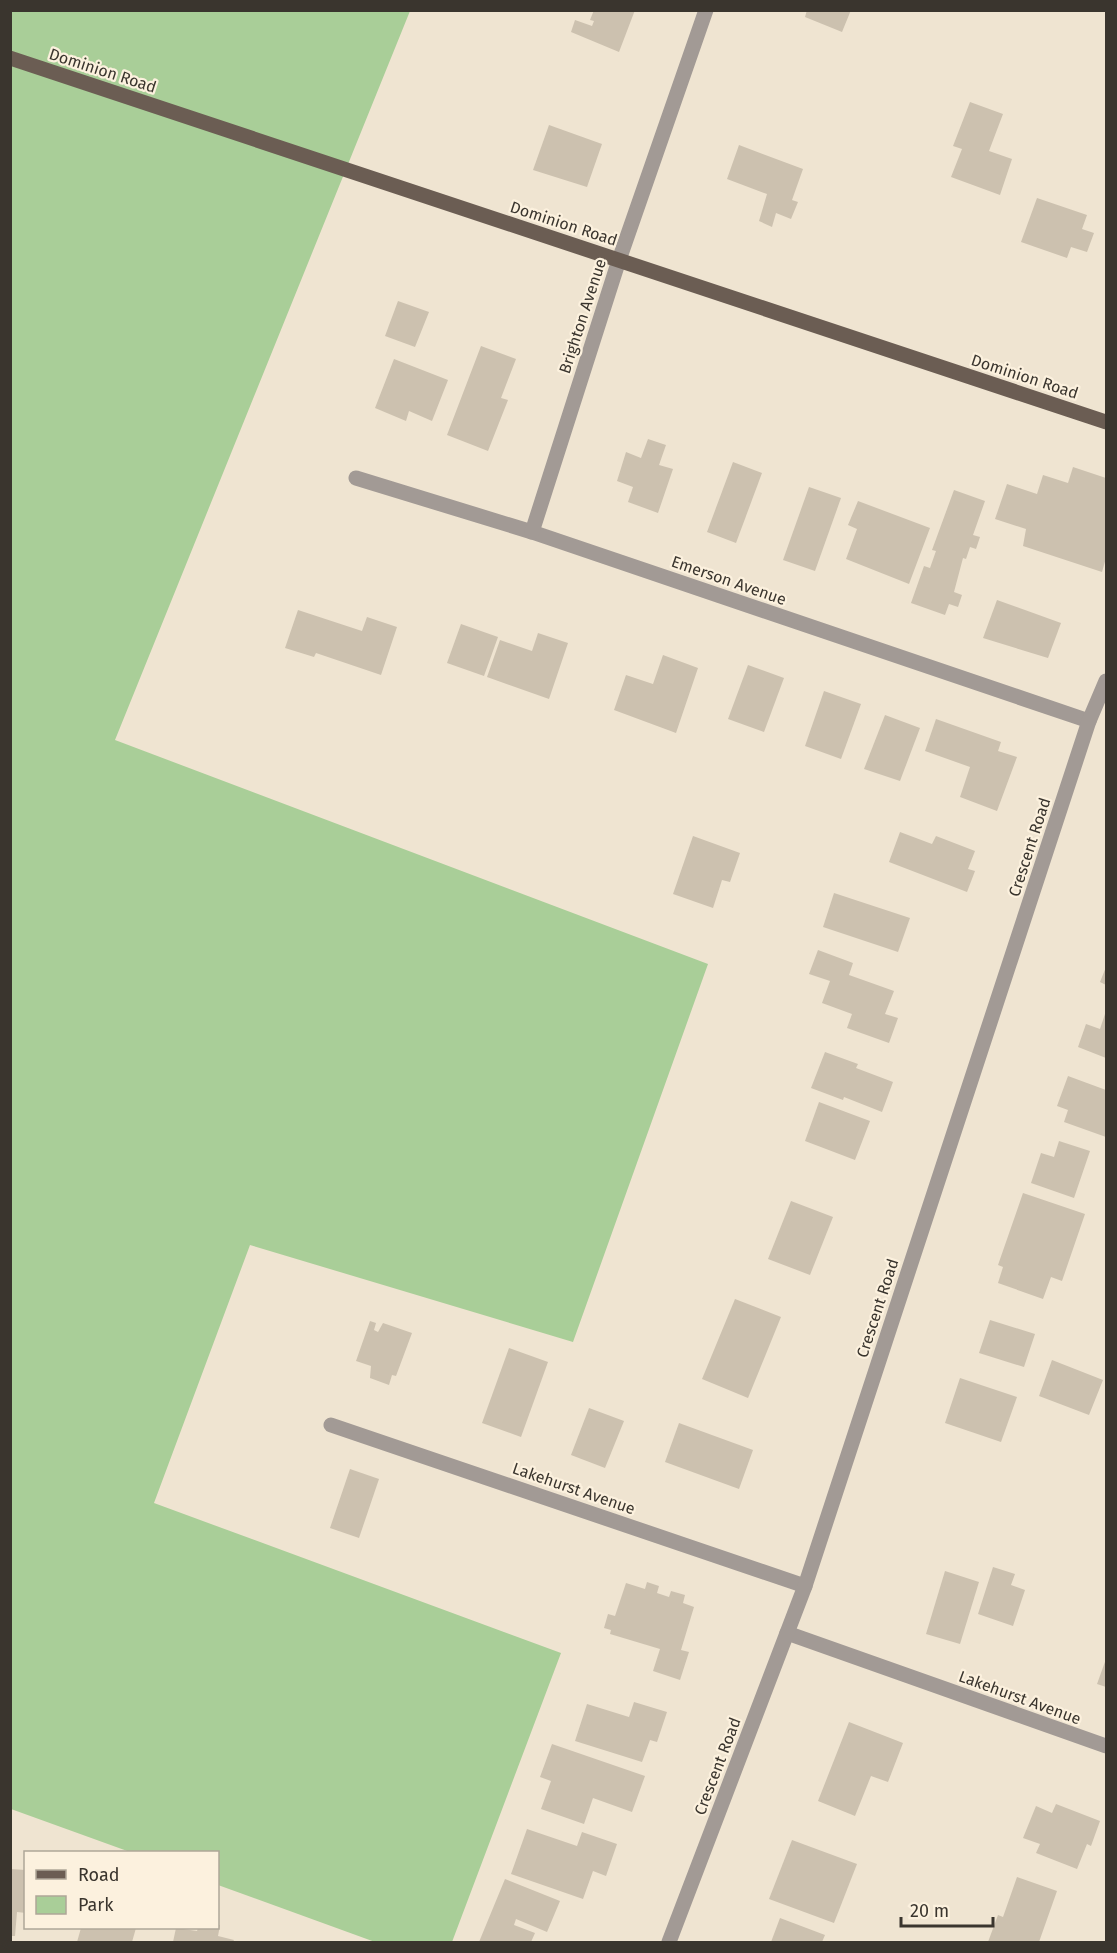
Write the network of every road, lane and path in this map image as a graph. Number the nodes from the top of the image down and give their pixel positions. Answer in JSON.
{"nodes":[{"id":1,"x":706,"y":10,"type":"edge"},
{"id":2,"x":10,"y":58,"type":"edge"},
{"id":3,"x":619,"y":260,"type":"junction"},
{"id":4,"x":1107,"y":422,"type":"edge"},
{"id":5,"x":356,"y":478,"type":"dead end"},
{"id":6,"x":532,"y":532,"type":"junction"},
{"id":7,"x":1107,"y":681,"type":"edge"},
{"id":8,"x":1089,"y":721,"type":"junction"},
{"id":9,"x":331,"y":1425,"type":"dead end"},
{"id":10,"x":805,"y":1586,"type":"junction"},
{"id":11,"x":787,"y":1633,"type":"junction"},
{"id":12,"x":1107,"y":1746,"type":"edge"},
{"id":13,"x":669,"y":1942,"type":"edge"}],
"edges":[{"from":1,"to":3,"type":"street","name":"Brighton Avenue"},
{"from":2,"to":3,"type":"main road","name":"Dominion Road"},
{"from":3,"to":4,"type":"main road","name":"Dominion Road"},
{"from":3,"to":6,"type":"street","name":"Brighton Avenue"},
{"from":5,"to":6,"type":"street","name":"Emerson Avenue"},
{"from":6,"to":8,"type":"street","name":"Emerson Avenue"},
{"from":7,"to":8,"type":"street","name":"Crescent Road"},
{"from":8,"to":10,"type":"street","name":"Crescent Road"},
{"from":9,"to":10,"type":"street","name":"Lakehurst Avenue"},
{"from":10,"to":11,"type":"street","name":"Crescent Road"},
{"from":11,"to":12,"type":"street","name":"Lakehurst Avenue"},
{"from":11,"to":13,"type":"street","name":"Crescent Road"}]}
